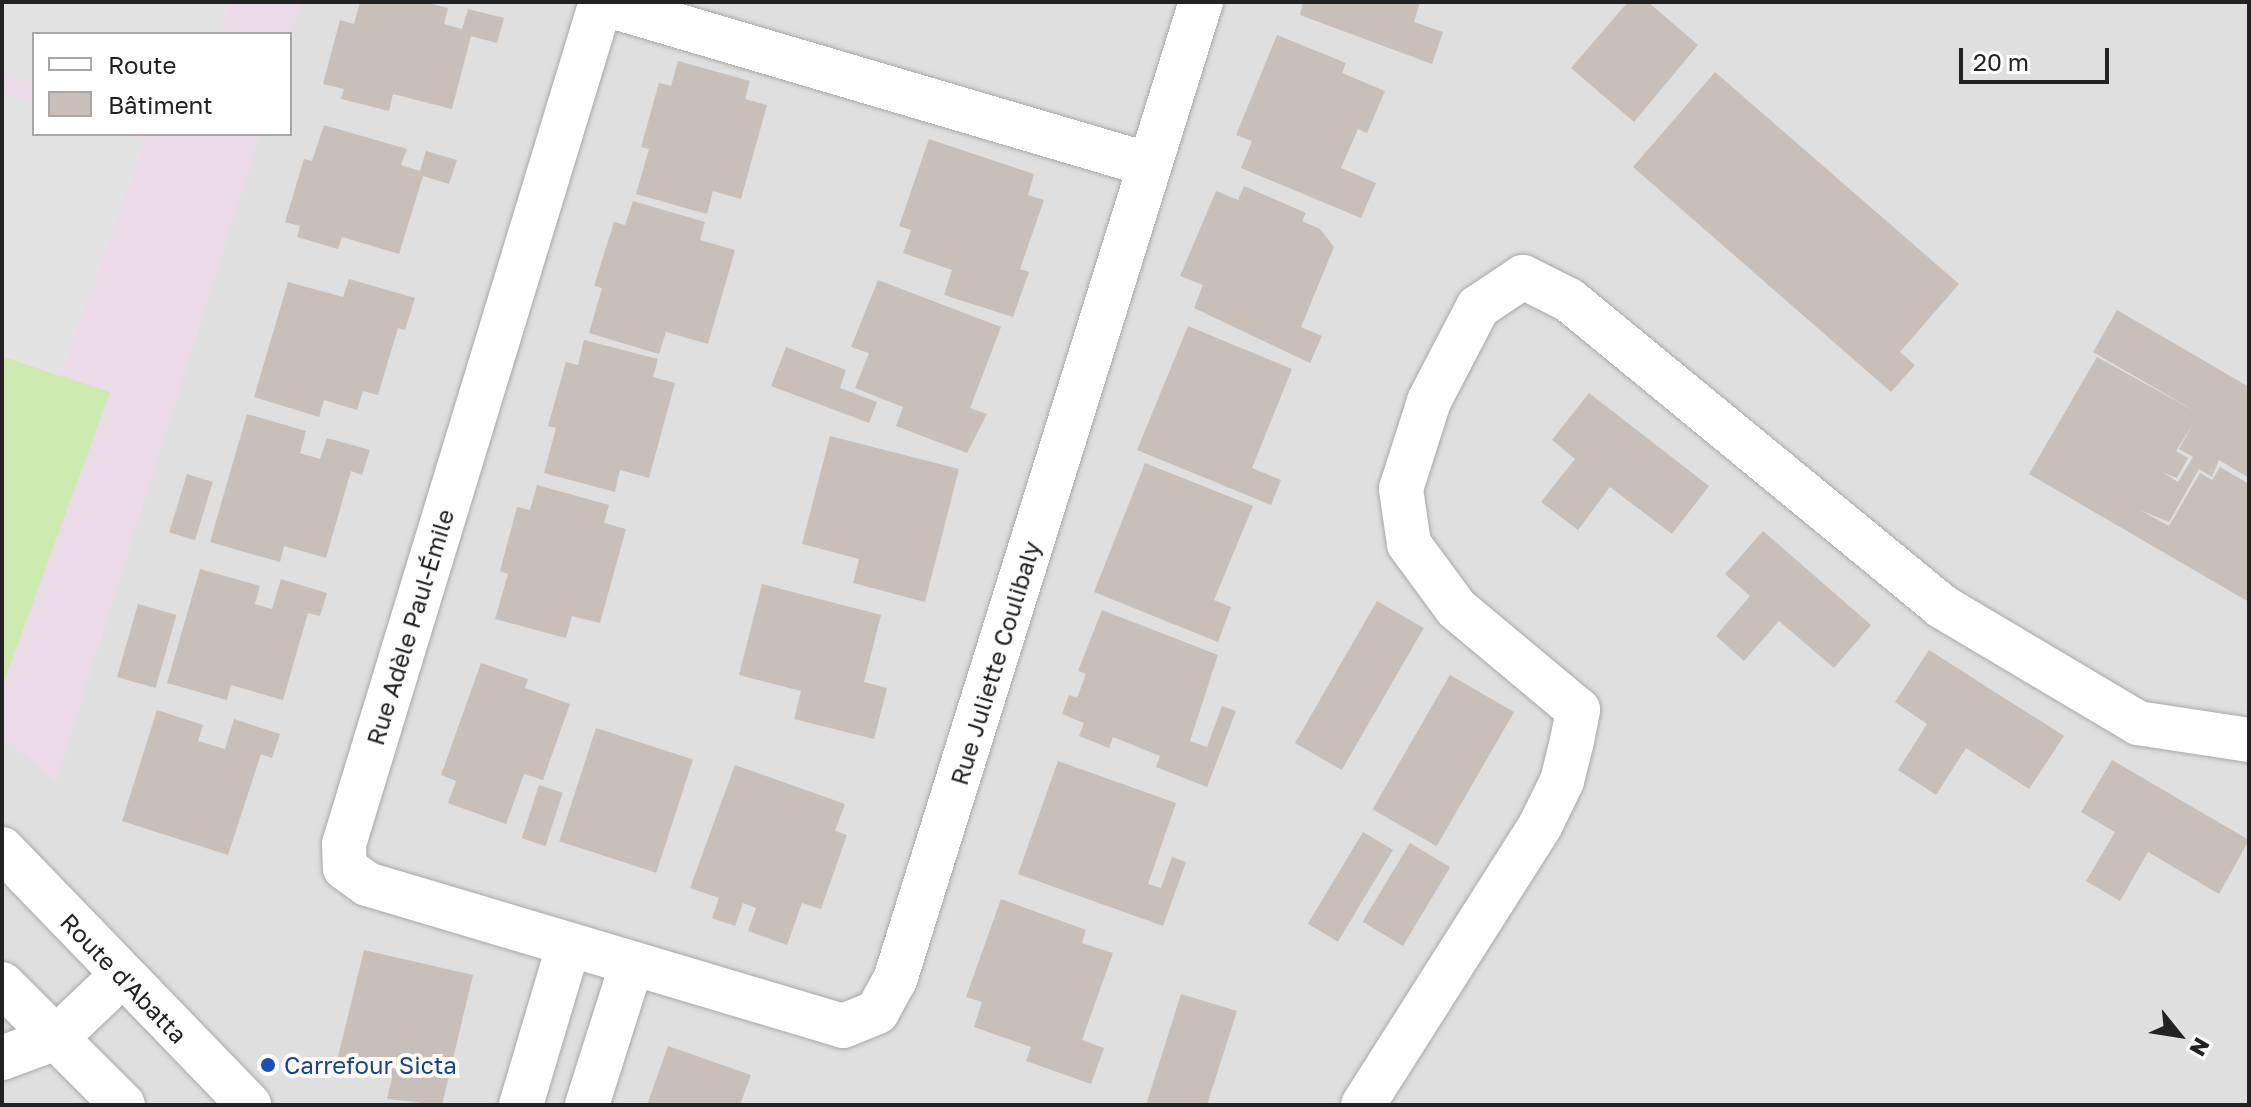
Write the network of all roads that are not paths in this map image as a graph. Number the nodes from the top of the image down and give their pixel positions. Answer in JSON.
{"nodes":[{"id":1,"x":1201,"y":2,"type":"edge"},
{"id":2,"x":601,"y":3,"type":"edge"},
{"id":3,"x":1150,"y":165,"type":"junction"},
{"id":4,"x":2249,"y":740,"type":"edge"},
{"id":5,"x":2,"y":849,"type":"edge"},
{"id":6,"x":568,"y":947,"type":"junction"},
{"id":7,"x":631,"y":966,"type":"junction"},
{"id":8,"x":121,"y":976,"type":"junction"},
{"id":9,"x":2,"y":984,"type":"edge"},
{"id":10,"x":56,"y":1038,"type":"junction"},
{"id":11,"x":2,"y":1058,"type":"edge"},
{"id":12,"x":116,"y":1102,"type":"edge"},
{"id":13,"x":249,"y":1105,"type":"edge"},
{"id":14,"x":521,"y":1105,"type":"edge"},
{"id":15,"x":587,"y":1105,"type":"edge"},
{"id":16,"x":1363,"y":1105,"type":"edge"}],
"edges":[{"from":1,"to":3,"type":"street","name":"Rue Juliette Coulibaly"},
{"from":2,"to":3,"type":"street"},
{"from":2,"to":6,"type":"street","name":"Rue Adèle Paul-Émile"},
{"from":3,"to":7,"type":"street","name":"Rue Juliette Coulibaly"},
{"from":4,"to":16,"type":"street"},
{"from":5,"to":8,"type":"street","name":"Route d'Abatta"},
{"from":6,"to":7,"type":"street","name":"Rue Juliette Coulibaly"},
{"from":6,"to":14,"type":"street"},
{"from":7,"to":15,"type":"street"},
{"from":8,"to":10,"type":"street"},
{"from":8,"to":13,"type":"street","name":"Route d'Abatta"},
{"from":9,"to":10,"type":"street"},
{"from":10,"to":11,"type":"street"},
{"from":10,"to":12,"type":"street"}]}
